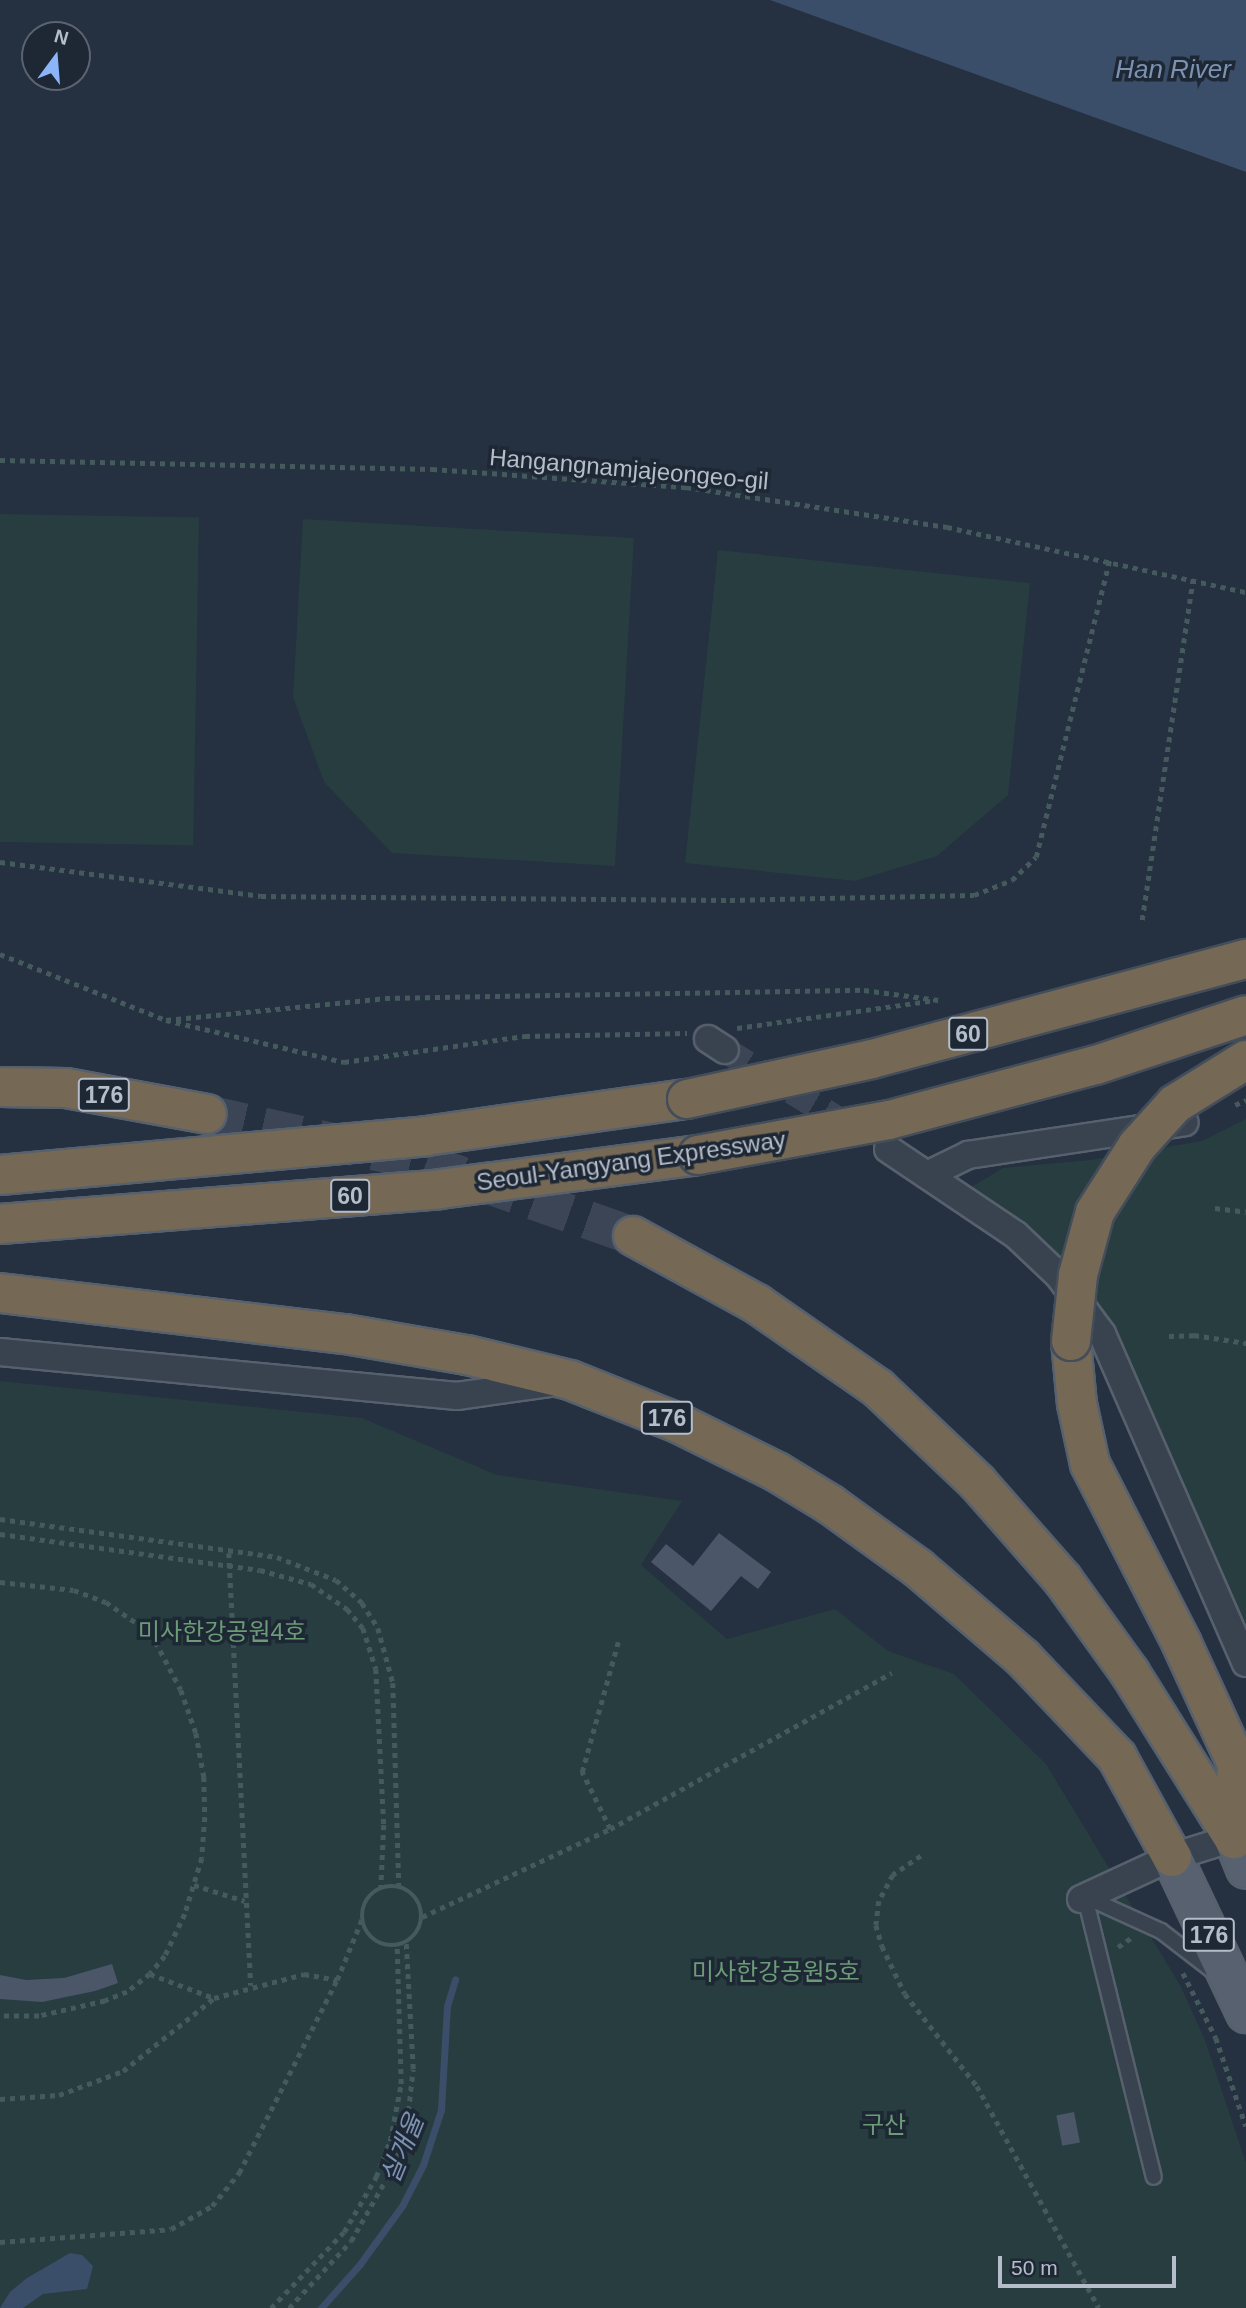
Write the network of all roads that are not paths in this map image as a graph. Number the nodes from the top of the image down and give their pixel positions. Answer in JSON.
{"nodes":[{"id":1,"x":1246,"y":960,"type":"edge"},
{"id":2,"x":1246,"y":1015,"type":"edge"},
{"id":3,"x":1246,"y":1060,"type":"edge"},
{"id":4,"x":0,"y":1087,"type":"edge"},
{"id":5,"x":207,"y":1114,"type":"tunnel mouth"},
{"id":6,"x":1185,"y":1122,"type":"dead end"},
{"id":7,"x":888,"y":1149,"type":"dead end"},
{"id":8,"x":0,"y":1175,"type":"edge"},
{"id":9,"x":928,"y":1175,"type":"junction"},
{"id":10,"x":0,"y":1224,"type":"edge"},
{"id":11,"x":633,"y":1236,"type":"tunnel mouth"},
{"id":12,"x":0,"y":1293,"type":"edge"},
{"id":13,"x":0,"y":1352,"type":"edge"},
{"id":14,"x":570,"y":1380,"type":"junction"},
{"id":15,"x":1246,"y":1663,"type":"edge"},
{"id":16,"x":1242,"y":1847,"type":"edge"},
{"id":17,"x":1172,"y":1857,"type":"junction"},
{"id":18,"x":1083,"y":1898,"type":"junction"},
{"id":19,"x":1244,"y":2008,"type":"edge"},
{"id":20,"x":1154,"y":2177,"type":"dead end"}],
"edges":[{"from":1,"to":8,"type":"highway","number":"60","bridge":true},
{"from":2,"to":10,"type":"highway","name":"Seoul-Yangyang Expressway","number":"60","bridge":true},
{"from":3,"to":16,"type":"highway","bridge":true},
{"from":4,"to":5,"type":"highway","number":"176"},
{"from":6,"to":9,"type":"street"},
{"from":7,"to":9,"type":"street"},
{"from":9,"to":15,"type":"street"},
{"from":11,"to":16,"type":"highway"},
{"from":12,"to":14,"type":"highway","number":"176"},
{"from":13,"to":14,"type":"street"},
{"from":14,"to":17,"type":"highway","number":"176"},
{"from":16,"to":17,"type":"street"},
{"from":17,"to":18,"type":"street"},
{"from":17,"to":19,"type":"main road","number":"176"},
{"from":18,"to":19,"type":"lane"},
{"from":18,"to":20,"type":"lane"}]}
